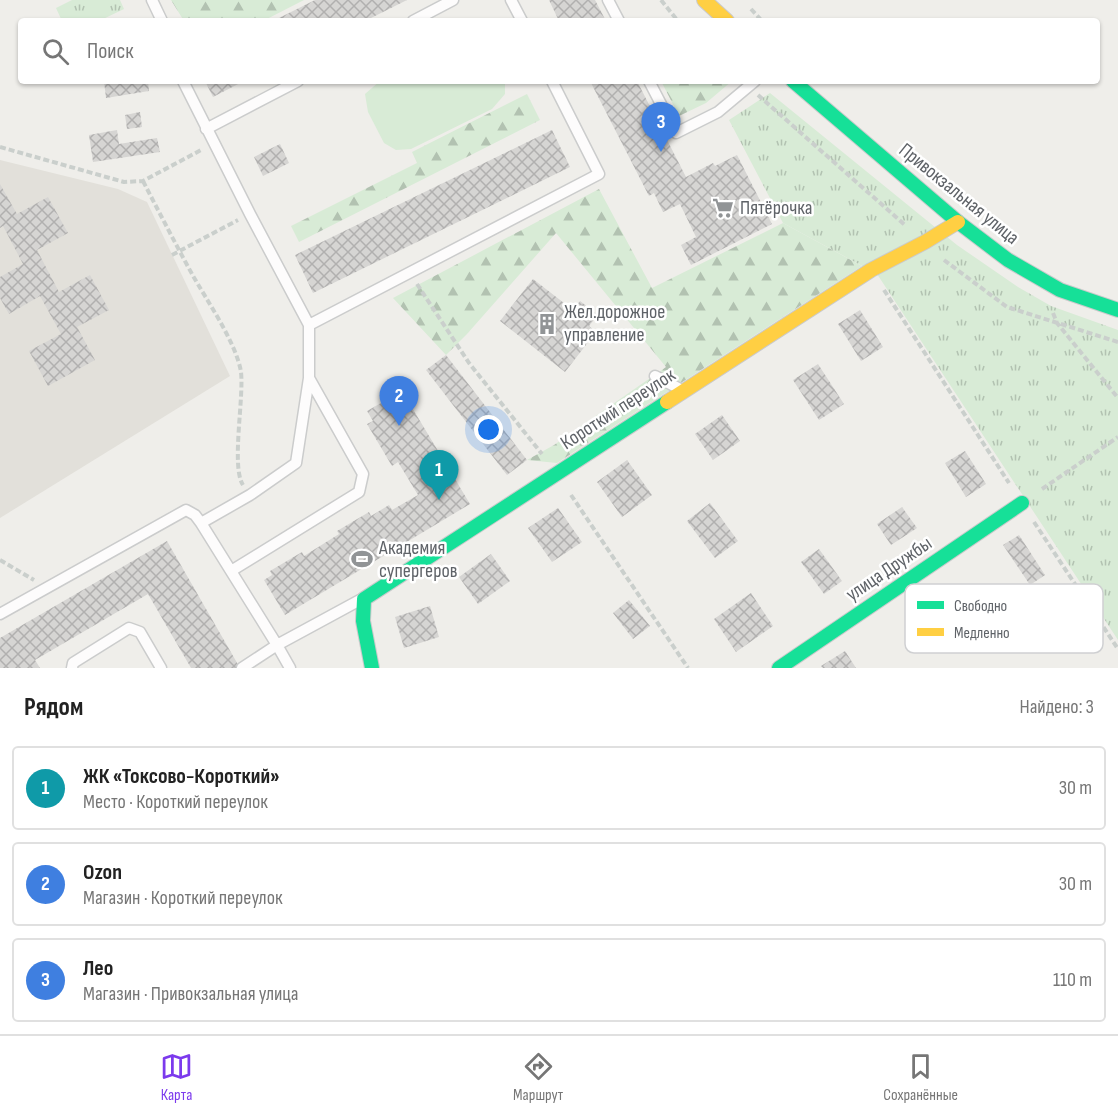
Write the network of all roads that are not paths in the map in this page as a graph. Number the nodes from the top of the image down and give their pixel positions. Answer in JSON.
{"nodes":[{"id":1,"x":152,"y":0,"type":"edge"},
{"id":2,"x":453,"y":0,"type":"edge"},
{"id":3,"x":511,"y":0,"type":"edge"},
{"id":4,"x":608,"y":0,"type":"edge"},
{"id":5,"x":704,"y":0,"type":"edge"},
{"id":6,"x":161,"y":18,"type":"edge"},
{"id":7,"x":419,"y":18,"type":"edge"},
{"id":8,"x":520,"y":18,"type":"edge"},
{"id":9,"x":617,"y":18,"type":"edge"},
{"id":10,"x":724,"y":18,"type":"edge"},
{"id":11,"x":184,"y":84,"type":"edge"},
{"id":12,"x":292,"y":84,"type":"edge"},
{"id":13,"x":554,"y":84,"type":"edge"},
{"id":14,"x":651,"y":84,"type":"edge"},
{"id":15,"x":751,"y":84,"type":"edge"},
{"id":16,"x":797,"y":84,"type":"edge"},
{"id":17,"x":207,"y":129,"type":"junction"},
{"id":18,"x":958,"y":222,"type":"junction"},
{"id":19,"x":1118,"y":310,"type":"edge"},
{"id":20,"x":309,"y":325,"type":"junction"},
{"id":21,"x":654,"y":375,"type":"dead end"},
{"id":22,"x":309,"y":378,"type":"junction"},
{"id":23,"x":683,"y":390,"type":"junction"},
{"id":24,"x":1022,"y":503,"type":"road end"},
{"id":25,"x":201,"y":524,"type":"junction"},
{"id":26,"x":231,"y":571,"type":"junction"},
{"id":27,"x":364,"y":598,"type":"junction"},
{"id":28,"x":0,"y":614,"type":"edge"},
{"id":29,"x":277,"y":645,"type":"junction"},
{"id":30,"x":72,"y":668,"type":"edge"},
{"id":31,"x":161,"y":668,"type":"edge"},
{"id":32,"x":242,"y":668,"type":"edge"},
{"id":33,"x":290,"y":668,"type":"edge"},
{"id":34,"x":372,"y":668,"type":"edge"},
{"id":35,"x":779,"y":668,"type":"edge"}],
"edges":[{"from":1,"to":6,"type":"lane"},
{"from":2,"to":7,"type":"lane"},
{"from":3,"to":8,"type":"lane"},
{"from":4,"to":9,"type":"lane"},
{"from":5,"to":10,"type":"street"},
{"from":11,"to":17,"type":"lane"},
{"from":12,"to":17,"type":"lane"},
{"from":13,"to":20,"type":"lane"},
{"from":14,"to":15,"type":"lane"},
{"from":16,"to":18,"type":"street","name":"Привокзальная улица"},
{"from":17,"to":20,"type":"lane"},
{"from":18,"to":19,"type":"street","name":"Привокзальная улица"},
{"from":18,"to":23,"type":"street","name":"Короткий переулок"},
{"from":20,"to":22,"type":"lane"},
{"from":21,"to":23,"type":"lane"},
{"from":22,"to":25,"type":"lane"},
{"from":22,"to":26,"type":"lane"},
{"from":23,"to":27,"type":"street","name":"Короткий переулок"},
{"from":24,"to":35,"type":"street","name":"улица Дружбы"},
{"from":25,"to":26,"type":"lane"},
{"from":25,"to":28,"type":"lane"},
{"from":26,"to":29,"type":"lane"},
{"from":27,"to":29,"type":"lane"},
{"from":27,"to":34,"type":"street"},
{"from":29,"to":32,"type":"lane"},
{"from":29,"to":33,"type":"lane"},
{"from":30,"to":31,"type":"lane"}]}
